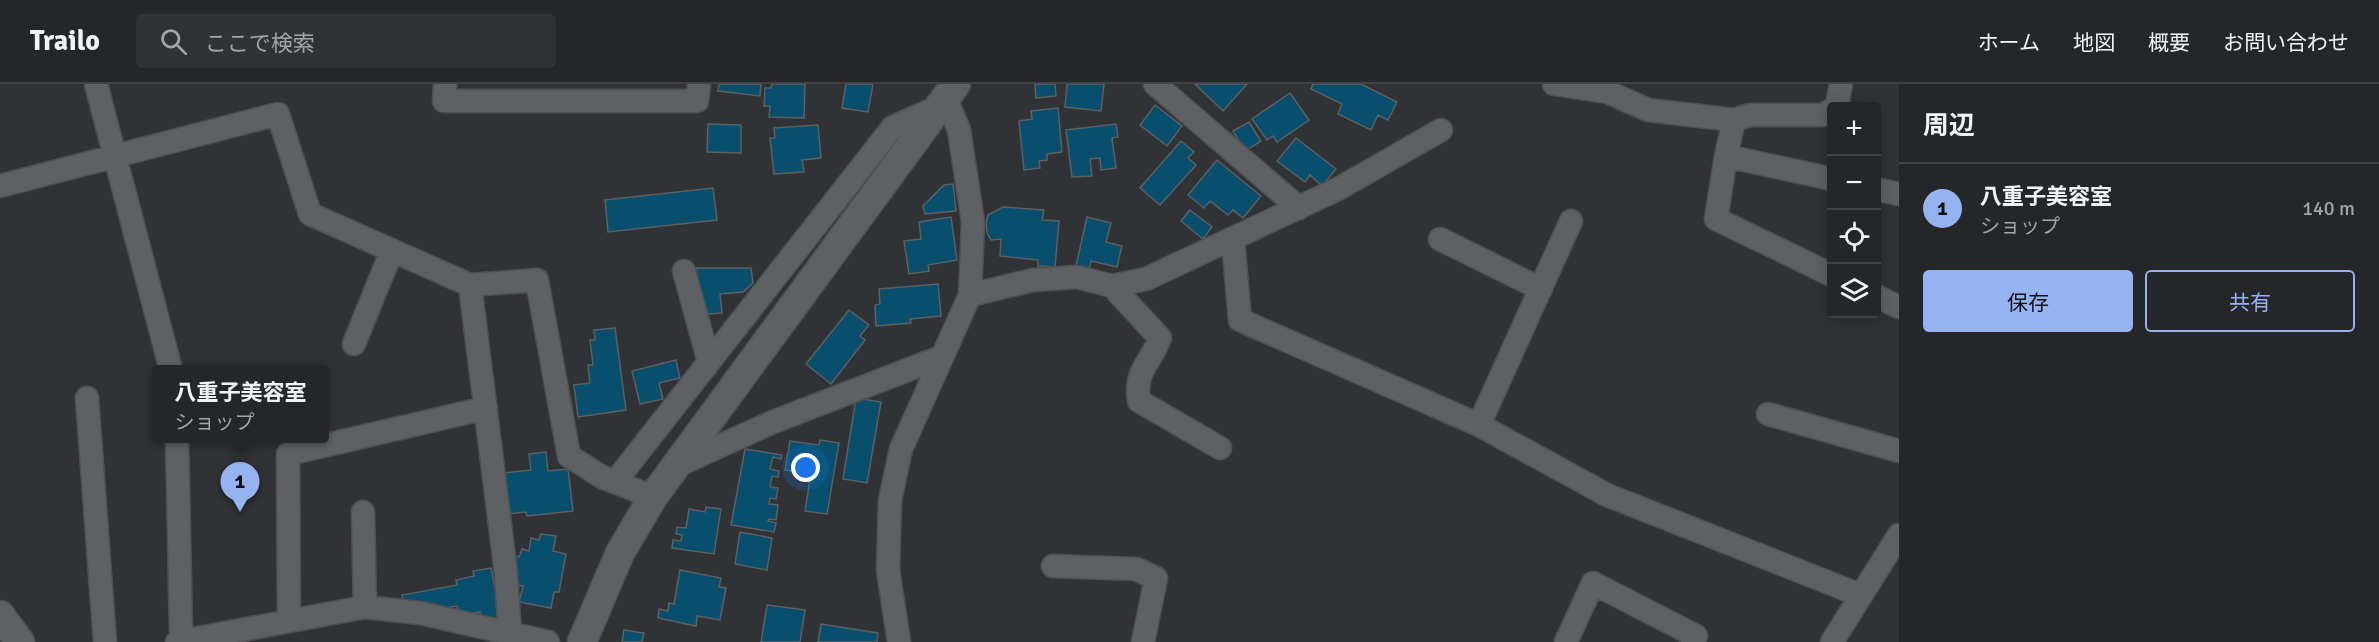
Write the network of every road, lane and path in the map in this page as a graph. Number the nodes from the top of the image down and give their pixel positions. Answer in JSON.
{"nodes":[{"id":1,"x":96,"y":84,"type":"edge"},
{"id":2,"x":445,"y":84,"type":"edge"},
{"id":3,"x":699,"y":84,"type":"edge"},
{"id":4,"x":1155,"y":84,"type":"edge"},
{"id":5,"x":1554,"y":84,"type":"edge"},
{"id":6,"x":1841,"y":84,"type":"edge"},
{"id":7,"x":944,"y":93,"type":"edge"},
{"id":8,"x":1838,"y":102,"type":"edge"},
{"id":9,"x":1827,"y":112,"type":"edge"},
{"id":10,"x":1734,"y":120,"type":"junction"},
{"id":11,"x":1441,"y":130,"type":"dead end"},
{"id":12,"x":116,"y":156,"type":"junction"},
{"id":13,"x":1726,"y":156,"type":"junction"},
{"id":14,"x":1827,"y":178,"type":"edge"},
{"id":15,"x":0,"y":186,"type":"edge"},
{"id":16,"x":1881,"y":190,"type":"edge"},
{"id":17,"x":1899,"y":194,"type":"edge"},
{"id":18,"x":1299,"y":208,"type":"junction"},
{"id":19,"x":1571,"y":221,"type":"dead end"},
{"id":20,"x":1440,"y":238,"type":"dead end"},
{"id":21,"x":1233,"y":240,"type":"junction"},
{"id":22,"x":392,"y":250,"type":"junction"},
{"id":23,"x":684,"y":271,"type":"dead end"},
{"id":24,"x":1827,"y":272,"type":"edge"},
{"id":25,"x":470,"y":285,"type":"junction"},
{"id":26,"x":1112,"y":286,"type":"junction"},
{"id":27,"x":1541,"y":290,"type":"junction"},
{"id":28,"x":970,"y":295,"type":"junction"},
{"id":29,"x":1881,"y":298,"type":"edge"},
{"id":30,"x":1899,"y":307,"type":"edge"},
{"id":31,"x":354,"y":344,"type":"dead end"},
{"id":32,"x":941,"y":357,"type":"junction"},
{"id":33,"x":709,"y":362,"type":"junction"},
{"id":34,"x":170,"y":365,"type":"edge"},
{"id":35,"x":87,"y":398,"type":"dead end"},
{"id":36,"x":486,"y":408,"type":"junction"},
{"id":37,"x":1767,"y":414,"type":"dead end"},
{"id":38,"x":1479,"y":425,"type":"junction"},
{"id":39,"x":177,"y":443,"type":"edge"},
{"id":40,"x":1220,"y":448,"type":"dead end"},
{"id":41,"x":1899,"y":451,"type":"edge"},
{"id":42,"x":676,"y":466,"type":"junction"},
{"id":43,"x":615,"y":482,"type":"junction"},
{"id":44,"x":652,"y":497,"type":"junction"},
{"id":45,"x":363,"y":512,"type":"dead end"},
{"id":46,"x":1899,"y":535,"type":"edge"},
{"id":47,"x":1892,"y":557,"type":"edge"},
{"id":48,"x":1053,"y":566,"type":"dead end"},
{"id":49,"x":1860,"y":596,"type":"junction"},
{"id":50,"x":365,"y":607,"type":"junction"},
{"id":51,"x":0,"y":615,"type":"edge"},
{"id":52,"x":289,"y":621,"type":"junction"},
{"id":53,"x":510,"y":632,"type":"junction"},
{"id":54,"x":179,"y":636,"type":"edge"},
{"id":55,"x":20,"y":642,"type":"edge"},
{"id":56,"x":105,"y":642,"type":"edge"},
{"id":57,"x":548,"y":642,"type":"edge"},
{"id":58,"x":582,"y":642,"type":"edge"},
{"id":59,"x":899,"y":642,"type":"edge"},
{"id":60,"x":1143,"y":642,"type":"edge"},
{"id":61,"x":1566,"y":642,"type":"edge"},
{"id":62,"x":1692,"y":642,"type":"edge"},
{"id":63,"x":1832,"y":642,"type":"edge"}],
"edges":[{"from":1,"to":12,"type":"street"},
{"from":2,"to":3,"type":"street"},
{"from":4,"to":18,"type":"street"},
{"from":5,"to":10,"type":"street"},
{"from":6,"to":8,"type":"street"},
{"from":7,"to":28,"type":"street"},
{"from":7,"to":33,"type":"street"},
{"from":7,"to":42,"type":"street"},
{"from":9,"to":10,"type":"street"},
{"from":10,"to":13,"type":"street"},
{"from":11,"to":18,"type":"street"},
{"from":12,"to":15,"type":"street"},
{"from":12,"to":22,"type":"street"},
{"from":12,"to":34,"type":"street"},
{"from":13,"to":14,"type":"street"},
{"from":13,"to":24,"type":"street"},
{"from":16,"to":17,"type":"street"},
{"from":18,"to":21,"type":"street"},
{"from":19,"to":27,"type":"street"},
{"from":20,"to":27,"type":"street"},
{"from":21,"to":26,"type":"street"},
{"from":21,"to":38,"type":"street"},
{"from":22,"to":25,"type":"street"},
{"from":22,"to":31,"type":"street"},
{"from":23,"to":33,"type":"street"},
{"from":25,"to":36,"type":"street"},
{"from":25,"to":43,"type":"street"},
{"from":26,"to":28,"type":"street"},
{"from":26,"to":40,"type":"street"},
{"from":27,"to":38,"type":"street"},
{"from":28,"to":32,"type":"street"},
{"from":29,"to":30,"type":"street"},
{"from":32,"to":42,"type":"street"},
{"from":32,"to":59,"type":"street"},
{"from":33,"to":43,"type":"street"},
{"from":35,"to":56,"type":"street"},
{"from":36,"to":52,"type":"street"},
{"from":36,"to":53,"type":"street"},
{"from":37,"to":41,"type":"street"},
{"from":38,"to":49,"type":"street"},
{"from":39,"to":54,"type":"street"},
{"from":42,"to":44,"type":"street"},
{"from":43,"to":44,"type":"street"},
{"from":44,"to":58,"type":"street"},
{"from":45,"to":50,"type":"street"},
{"from":46,"to":47,"type":"street"},
{"from":47,"to":49,"type":"street"},
{"from":48,"to":60,"type":"street"},
{"from":49,"to":63,"type":"street"},
{"from":50,"to":52,"type":"street"},
{"from":50,"to":53,"type":"street"},
{"from":51,"to":55,"type":"street"},
{"from":52,"to":54,"type":"street"},
{"from":53,"to":57,"type":"street"},
{"from":61,"to":62,"type":"street"}]}
